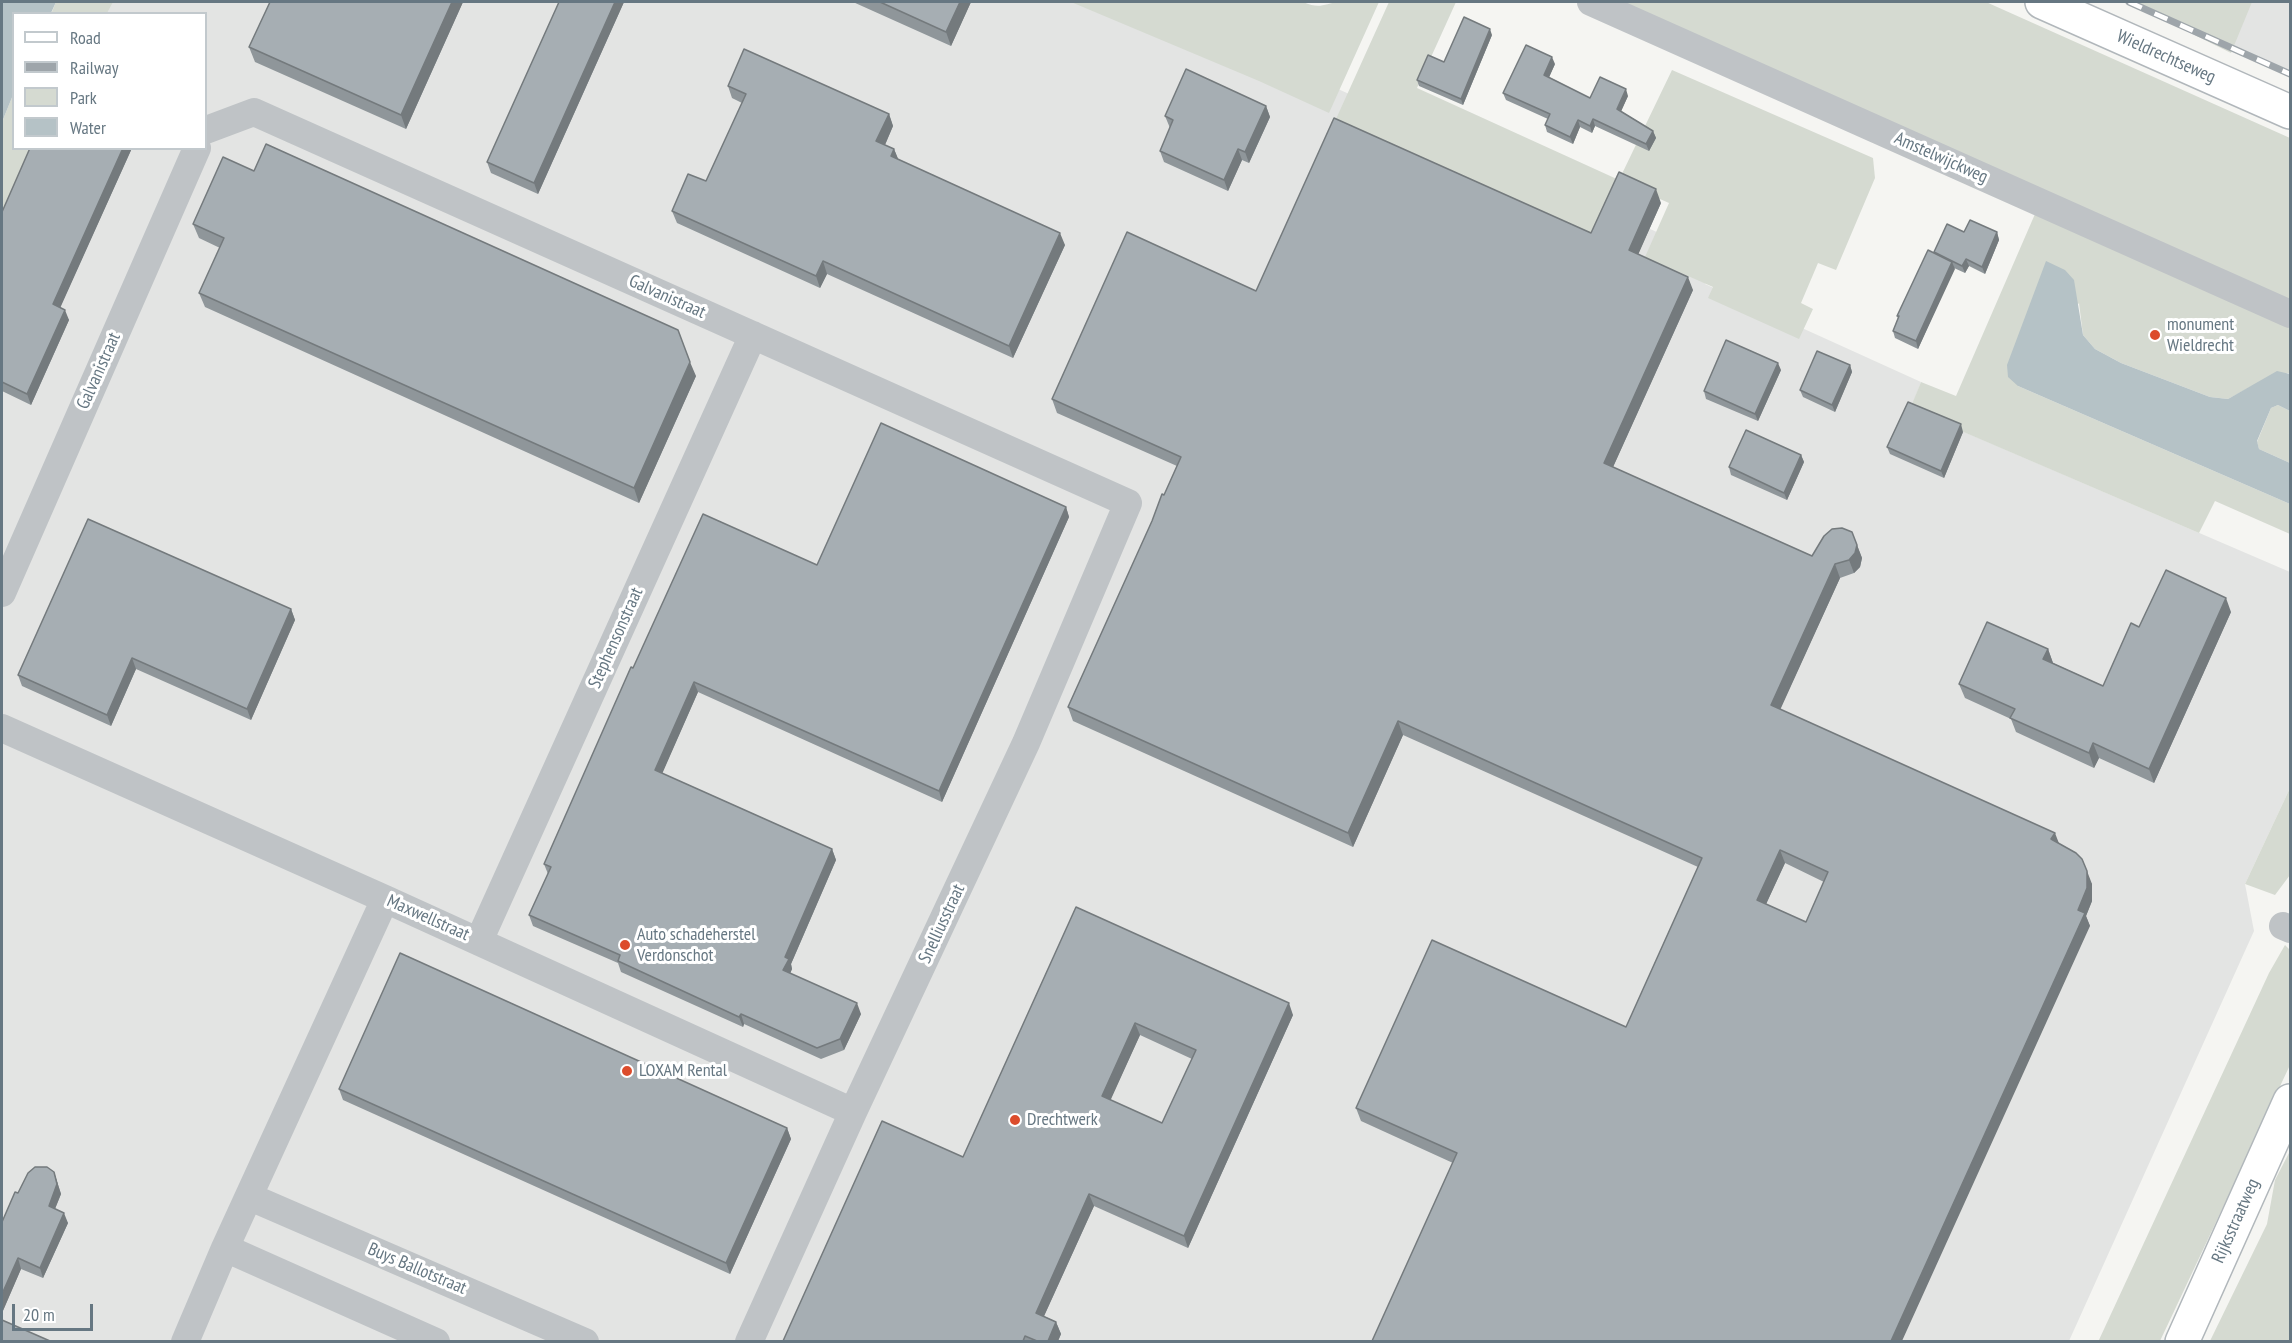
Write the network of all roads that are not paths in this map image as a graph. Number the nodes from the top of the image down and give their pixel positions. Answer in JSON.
{"nodes":[{"id":1,"x":1591,"y":2,"type":"edge"},
{"id":2,"x":2042,"y":2,"type":"edge"},
{"id":3,"x":2290,"y":112,"type":"edge"},
{"id":4,"x":207,"y":130,"type":"edge"},
{"id":5,"x":196,"y":150,"type":"edge"},
{"id":6,"x":2290,"y":314,"type":"edge"},
{"id":7,"x":753,"y":335,"type":"junction"},
{"id":8,"x":1128,"y":503,"type":"joint"},
{"id":9,"x":2,"y":594,"type":"edge"},
{"id":10,"x":2,"y":728,"type":"edge"},
{"id":11,"x":386,"y":899,"type":"junction"},
{"id":12,"x":479,"y":941,"type":"junction"},
{"id":13,"x":2290,"y":1101,"type":"edge"},
{"id":14,"x":853,"y":1112,"type":"junction"},
{"id":15,"x":250,"y":1197,"type":"junction"},
{"id":16,"x":225,"y":1248,"type":"junction"},
{"id":17,"x":185,"y":1341,"type":"edge"},
{"id":18,"x":436,"y":1341,"type":"edge"},
{"id":19,"x":585,"y":1341,"type":"edge"},
{"id":20,"x":749,"y":1341,"type":"edge"},
{"id":21,"x":2182,"y":1341,"type":"edge"}],
"edges":[{"from":1,"to":6,"type":"street","name":"Amstelwijckweg"},
{"from":2,"to":3,"type":"street","name":"Wieldrechtseweg"},
{"from":4,"to":7,"type":"street","name":"Galvanistraat"},
{"from":5,"to":9,"type":"street","name":"Galvanistraat"},
{"from":7,"to":8,"type":"street","name":"Galvanistraat"},
{"from":7,"to":12,"type":"street","name":"Stephensonstraat"},
{"from":8,"to":14,"type":"street","name":"Snelliusstraat"},
{"from":10,"to":11,"type":"street","name":"Maxwellstraat"},
{"from":11,"to":12,"type":"street","name":"Maxwellstraat"},
{"from":11,"to":15,"type":"street"},
{"from":12,"to":14,"type":"street","name":"Maxwellstraat"},
{"from":13,"to":21,"type":"street","name":"Rijksstraatweg"},
{"from":14,"to":20,"type":"street","name":"Snelliusstraat"},
{"from":15,"to":16,"type":"street"},
{"from":15,"to":19,"type":"street","name":"Buys Ballotstraat"},
{"from":16,"to":17,"type":"street"},
{"from":16,"to":18,"type":"street"}]}
